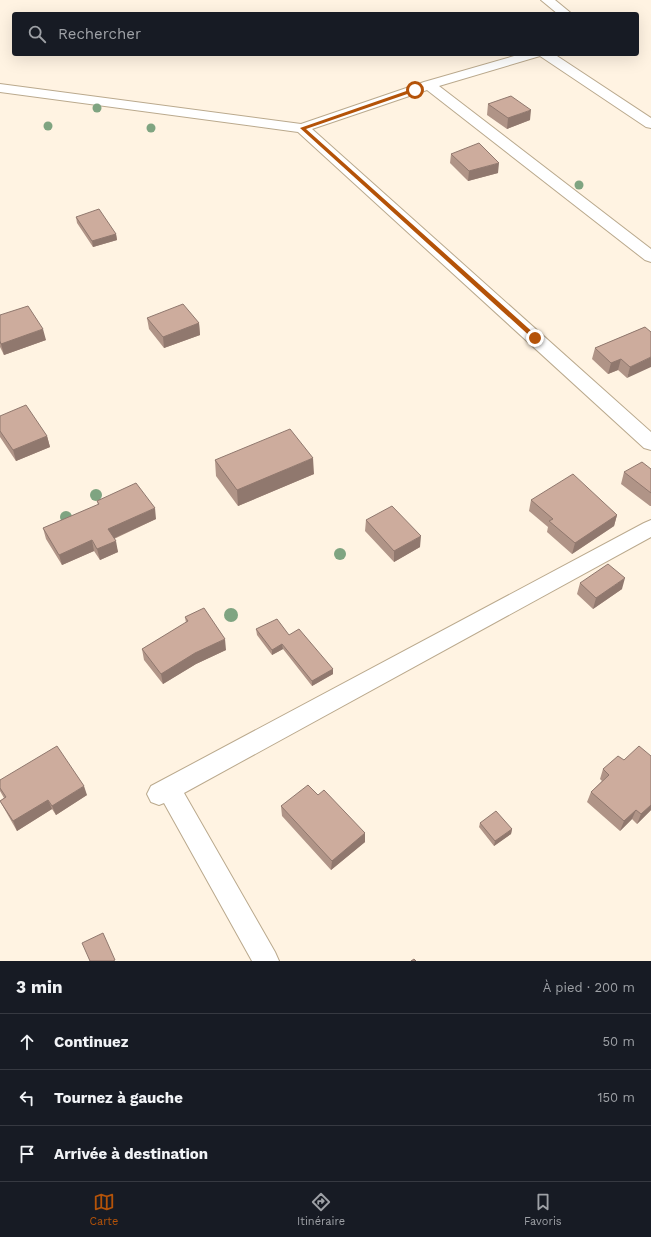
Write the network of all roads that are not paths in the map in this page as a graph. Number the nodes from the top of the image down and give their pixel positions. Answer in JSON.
{"nodes":[{"id":1,"x":547,"y":0,"type":"edge"},
{"id":2,"x":563,"y":12,"type":"edge"},
{"id":3,"x":528,"y":56,"type":"edge"},
{"id":4,"x":548,"y":56,"type":"edge"},
{"id":5,"x":429,"y":85,"type":"junction"},
{"id":6,"x":0,"y":88,"type":"edge"},
{"id":7,"x":651,"y":124,"type":"edge"},
{"id":8,"x":302,"y":128,"type":"junction"},
{"id":9,"x":651,"y":256,"type":"edge"},
{"id":10,"x":651,"y":443,"type":"edge"},
{"id":11,"x":651,"y":528,"type":"edge"},
{"id":12,"x":266,"y":961,"type":"edge"}],
"edges":[{"from":1,"to":2,"type":"street"},
{"from":3,"to":5,"type":"street"},
{"from":4,"to":7,"type":"street"},
{"from":5,"to":8,"type":"street"},
{"from":5,"to":9,"type":"street"},
{"from":6,"to":8,"type":"street"},
{"from":8,"to":10,"type":"street"},
{"from":11,"to":12,"type":"street"}]}
